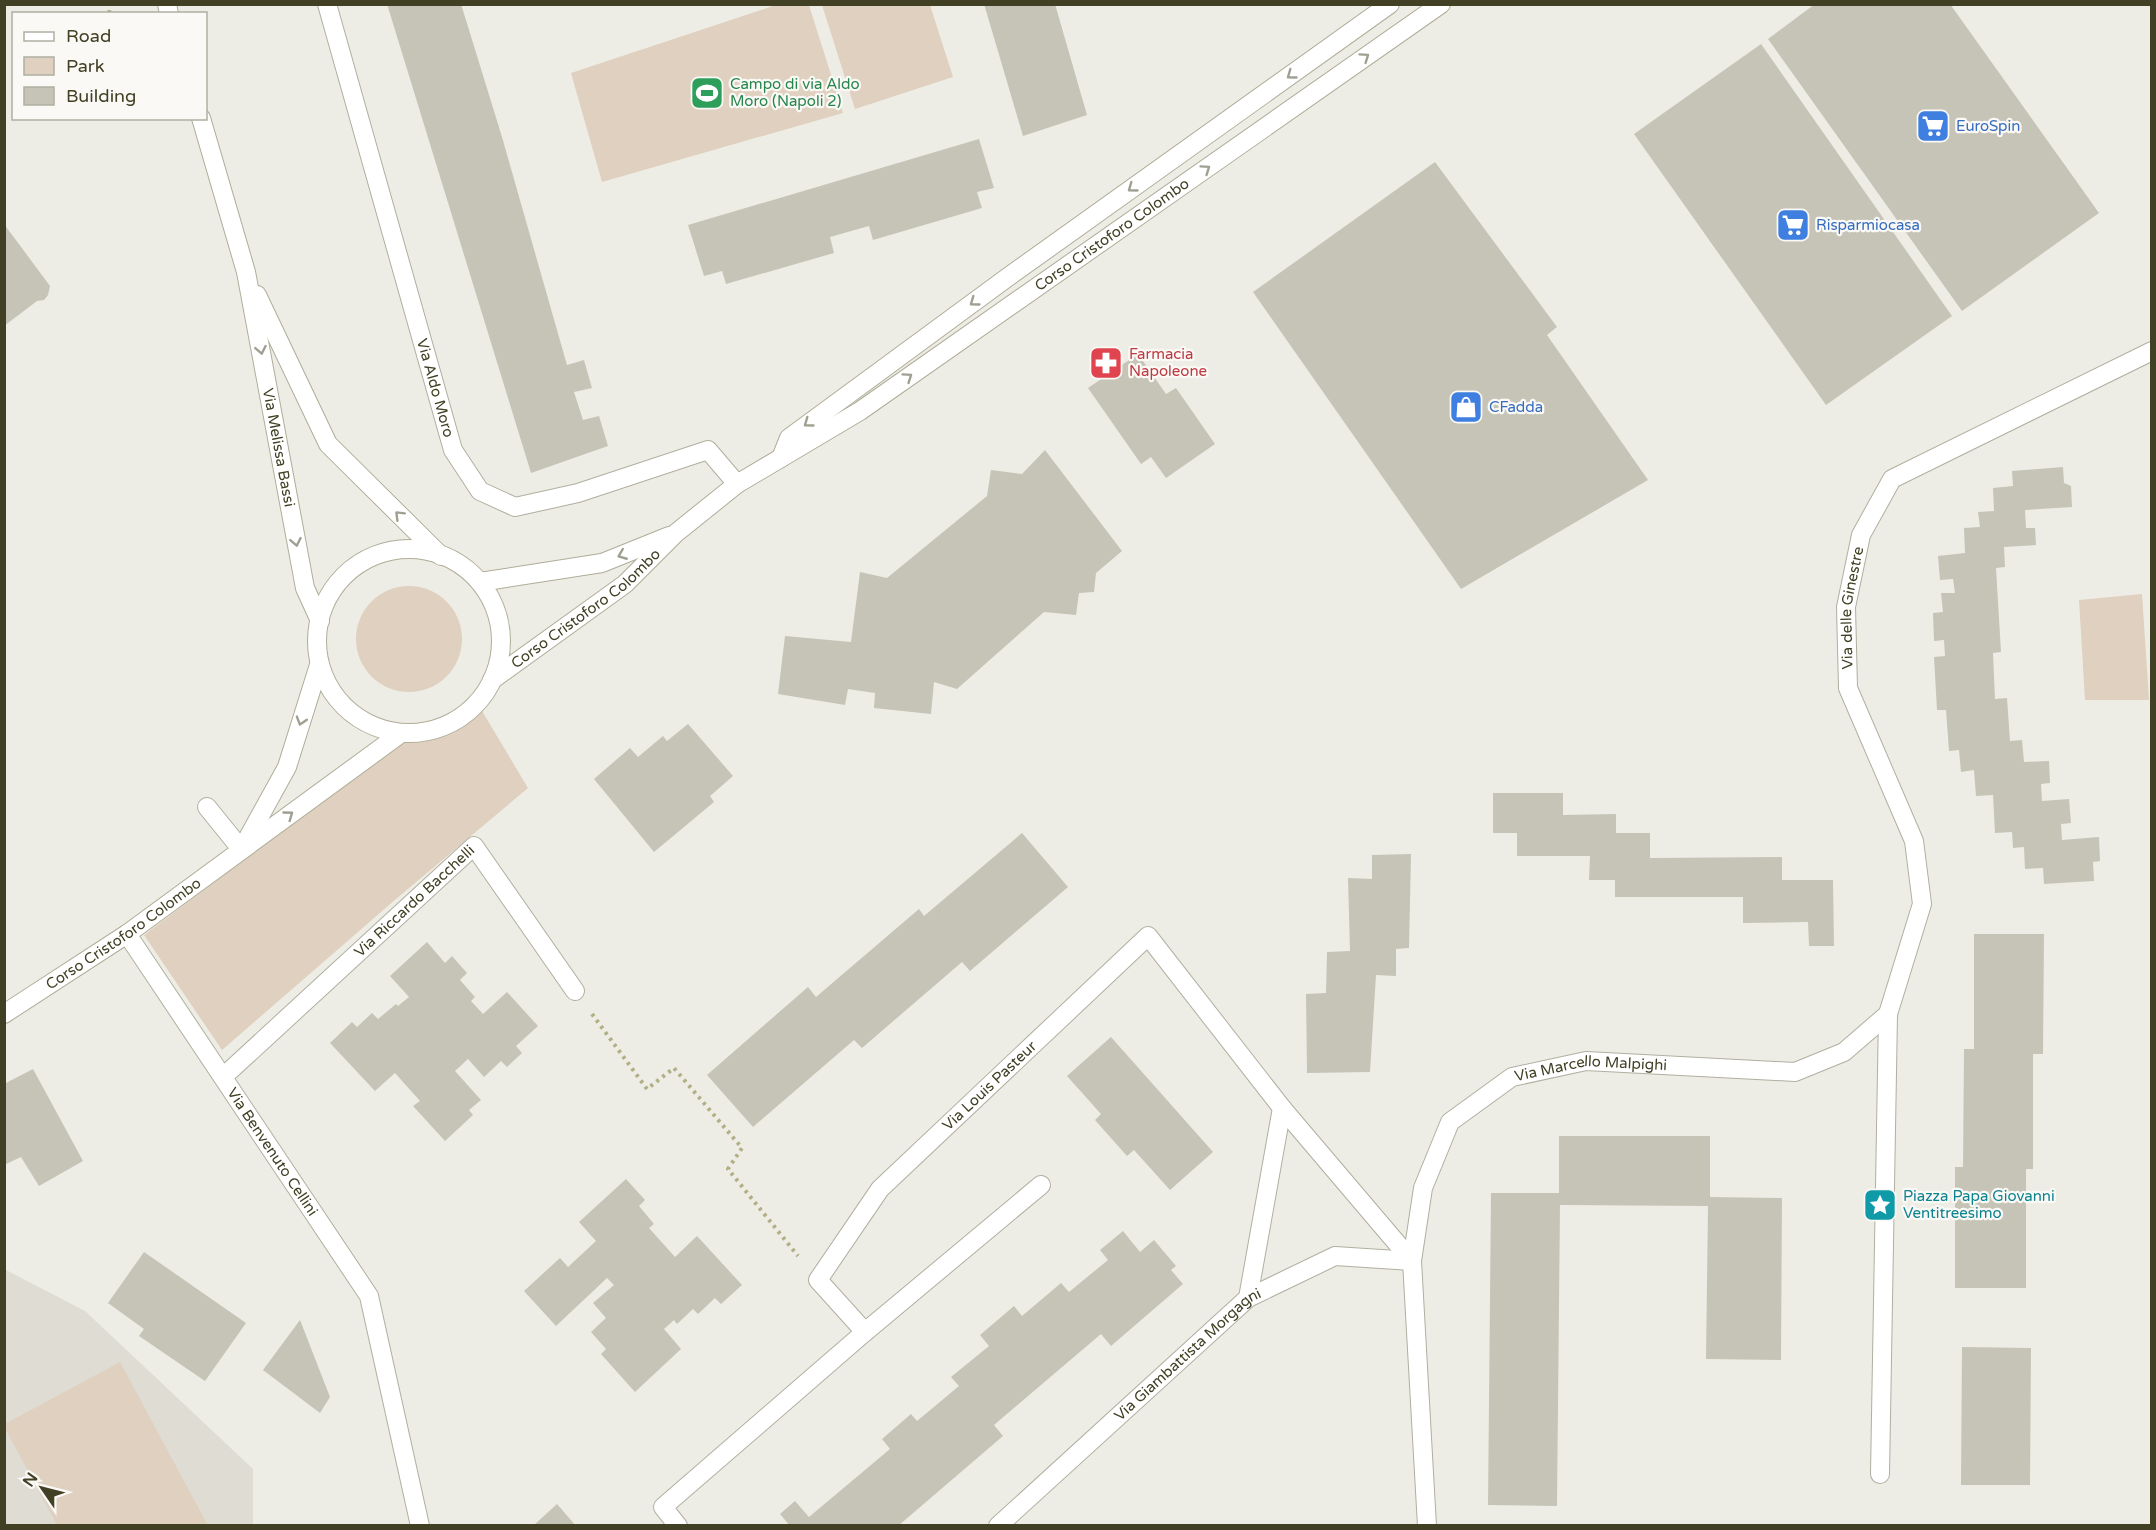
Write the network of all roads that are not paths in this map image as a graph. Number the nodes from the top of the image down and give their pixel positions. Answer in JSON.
{"nodes":[{"id":1,"x":327,"y":4,"type":"edge"},
{"id":2,"x":1390,"y":4,"type":"edge"},
{"id":3,"x":1441,"y":4,"type":"edge"},
{"id":4,"x":202,"y":120,"type":"edge"},
{"id":5,"x":246,"y":272,"type":"junction"},
{"id":6,"x":2151,"y":351,"type":"edge"},
{"id":7,"x":781,"y":458,"type":"junction"},
{"id":8,"x":737,"y":484,"type":"junction"},
{"id":9,"x":676,"y":533,"type":"junction"},
{"id":10,"x":441,"y":556,"type":"junction"},
{"id":11,"x":480,"y":582,"type":"junction"},
{"id":12,"x":320,"y":621,"type":"junction"},
{"id":13,"x":319,"y":665,"type":"junction"},
{"id":14,"x":492,"y":680,"type":"junction"},
{"id":15,"x":400,"y":734,"type":"junction"},
{"id":16,"x":207,"y":807,"type":"dead end"},
{"id":17,"x":241,"y":849,"type":"junction"},
{"id":18,"x":127,"y":934,"type":"junction"},
{"id":19,"x":575,"y":991,"type":"road end"},
{"id":20,"x":4,"y":1014,"type":"edge"},
{"id":21,"x":1888,"y":1014,"type":"junction"},
{"id":22,"x":223,"y":1077,"type":"junction"},
{"id":23,"x":1282,"y":1108,"type":"junction"},
{"id":24,"x":1041,"y":1185,"type":"dead end"},
{"id":25,"x":1412,"y":1261,"type":"junction"},
{"id":26,"x":1248,"y":1298,"type":"junction"},
{"id":27,"x":865,"y":1332,"type":"junction"},
{"id":28,"x":1881,"y":1474,"type":"dead end"},
{"id":29,"x":420,"y":1526,"type":"edge"},
{"id":30,"x":678,"y":1526,"type":"edge"},
{"id":31,"x":998,"y":1526,"type":"edge"},
{"id":32,"x":1427,"y":1526,"type":"edge"}],
"edges":[{"from":1,"to":8,"type":"street","name":"Via Aldo Moro"},
{"from":2,"to":7,"type":"street","name":"Corso Cristoforo Colombo","one_way":true},
{"from":7,"to":3,"type":"street","name":"Corso Cristoforo Colombo","one_way":true},
{"from":4,"to":5,"type":"street","name":"Via Melissa Bassi"},
{"from":10,"to":5,"type":"street","name":"Via Melissa Bassi","one_way":true},
{"from":5,"to":12,"type":"street","name":"Via Melissa Bassi","one_way":true},
{"from":6,"to":21,"type":"street","name":"Via delle Ginestre"},
{"from":7,"to":8,"type":"street","name":"Corso Cristoforo Colombo"},
{"from":8,"to":9,"type":"street","name":"Corso Cristoforo Colombo"},
{"from":9,"to":11,"type":"street","name":"Corso Cristoforo Colombo","one_way":true},
{"from":9,"to":14,"type":"street","name":"Corso Cristoforo Colombo"},
{"from":10,"to":11,"type":"street","name":"Corso Cristoforo Colombo"},
{"from":10,"to":12,"type":"street","name":"Corso Cristoforo Colombo"},
{"from":11,"to":14,"type":"street","name":"Corso Cristoforo Colombo"},
{"from":12,"to":13,"type":"street","name":"Corso Cristoforo Colombo"},
{"from":13,"to":15,"type":"street","name":"Corso Cristoforo Colombo"},
{"from":13,"to":17,"type":"street","name":"Corso Cristoforo Colombo","one_way":true},
{"from":14,"to":15,"type":"street","name":"Corso Cristoforo Colombo"},
{"from":17,"to":15,"type":"street","name":"Corso Cristoforo Colombo","one_way":true},
{"from":16,"to":17,"type":"street"},
{"from":17,"to":18,"type":"street","name":"Corso Cristoforo Colombo"},
{"from":18,"to":20,"type":"street","name":"Corso Cristoforo Colombo"},
{"from":18,"to":22,"type":"street","name":"Via Benvenuto Cellini"},
{"from":19,"to":22,"type":"street","name":"Via Riccardo Bacchelli"},
{"from":21,"to":25,"type":"street","name":"Via Marcello Malpighi"},
{"from":21,"to":28,"type":"street"},
{"from":22,"to":29,"type":"street","name":"Via Benvenuto Cellini"},
{"from":23,"to":25,"type":"street","name":"Via Louis Pasteur"},
{"from":23,"to":26,"type":"street"},
{"from":23,"to":27,"type":"street","name":"Via Louis Pasteur"},
{"from":24,"to":27,"type":"street"},
{"from":25,"to":26,"type":"street","name":"Via Giambattista Morgagni"},
{"from":25,"to":32,"type":"street","name":"Via Marcello Malpighi"},
{"from":26,"to":31,"type":"street","name":"Via Giambattista Morgagni"},
{"from":27,"to":30,"type":"street"}]}
